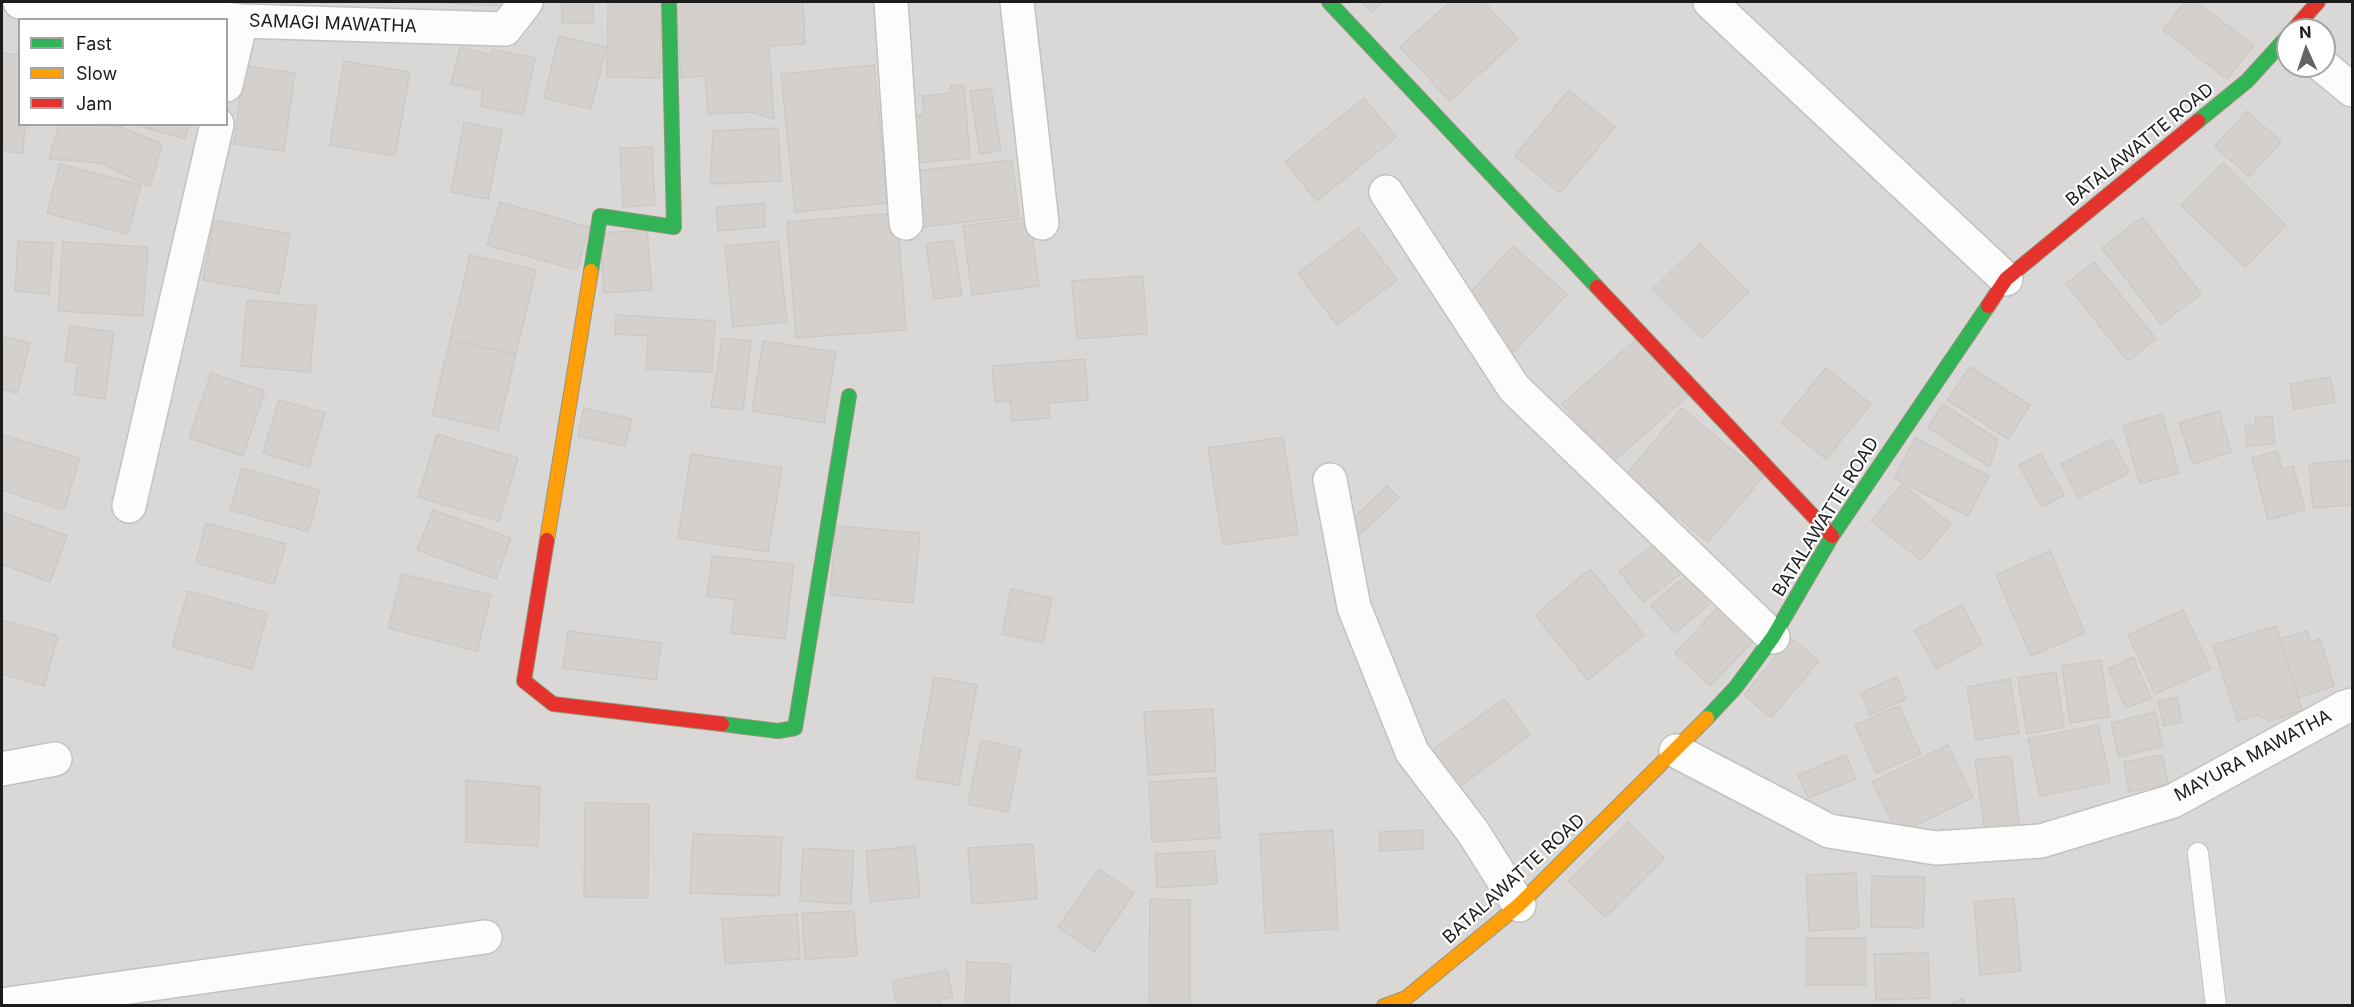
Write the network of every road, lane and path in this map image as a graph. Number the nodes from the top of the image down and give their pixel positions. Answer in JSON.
{"nodes":[{"id":1,"x":20,"y":2,"type":"edge"},
{"id":2,"x":526,"y":2,"type":"edge"},
{"id":3,"x":669,"y":2,"type":"edge"},
{"id":4,"x":891,"y":2,"type":"edge"},
{"id":5,"x":1017,"y":2,"type":"edge"},
{"id":6,"x":1329,"y":2,"type":"edge"},
{"id":7,"x":1710,"y":2,"type":"edge"},
{"id":8,"x":2318,"y":2,"type":"edge"},
{"id":9,"x":385,"y":14,"type":"edge"},
{"id":10,"x":214,"y":18,"type":"edge"},
{"id":11,"x":2304,"y":18,"type":"edge"},
{"id":12,"x":228,"y":20,"type":"edge"},
{"id":13,"x":241,"y":21,"type":"junction"},
{"id":14,"x":2276,"y":49,"type":"edge"},
{"id":15,"x":228,"y":76,"type":"edge"},
{"id":16,"x":2336,"y":77,"type":"edge"},
{"id":17,"x":2352,"y":90,"type":"edge"},
{"id":18,"x":217,"y":126,"type":"edge"},
{"id":19,"x":1386,"y":192,"type":"dead end"},
{"id":20,"x":906,"y":223,"type":"dead end"},
{"id":21,"x":1042,"y":223,"type":"dead end"},
{"id":22,"x":2006,"y":279,"type":"junction"},
{"id":23,"x":849,"y":396,"type":"dead end"},
{"id":24,"x":1330,"y":480,"type":"dead end"},
{"id":25,"x":129,"y":506,"type":"dead end"},
{"id":26,"x":1832,"y":536,"type":"junction"},
{"id":27,"x":1773,"y":637,"type":"junction"},
{"id":28,"x":2352,"y":705,"type":"edge"},
{"id":29,"x":1676,"y":751,"type":"junction"},
{"id":30,"x":55,"y":759,"type":"dead end"},
{"id":31,"x":2,"y":769,"type":"edge"},
{"id":32,"x":2198,"y":853,"type":"dead end"},
{"id":33,"x":1519,"y":905,"type":"junction"},
{"id":34,"x":485,"y":937,"type":"dead end"},
{"id":35,"x":2,"y":1005,"type":"edge"},
{"id":36,"x":1384,"y":1005,"type":"edge"},
{"id":37,"x":2216,"y":1005,"type":"edge"}],
"edges":[{"from":1,"to":10,"type":"street","name":"SAMAGI MAWATHA"},
{"from":2,"to":9,"type":"street","name":"SAMAGI MAWATHA"},
{"from":3,"to":23,"type":"street"},
{"from":4,"to":20,"type":"street"},
{"from":5,"to":21,"type":"street"},
{"from":6,"to":26,"type":"street"},
{"from":7,"to":22,"type":"street"},
{"from":8,"to":11,"type":"street","name":"BATALAWATTE ROAD"},
{"from":9,"to":13,"type":"street","name":"SAMAGI MAWATHA"},
{"from":12,"to":13,"type":"street","name":"SAMAGI MAWATHA"},
{"from":13,"to":15,"type":"street"},
{"from":14,"to":22,"type":"street","name":"BATALAWATTE ROAD"},
{"from":16,"to":17,"type":"street"},
{"from":18,"to":25,"type":"street"},
{"from":19,"to":27,"type":"street"},
{"from":22,"to":26,"type":"street","name":"BATALAWATTE ROAD"},
{"from":24,"to":33,"type":"street"},
{"from":26,"to":27,"type":"street","name":"BATALAWATTE ROAD"},
{"from":27,"to":29,"type":"street","name":"BATALAWATTE ROAD"},
{"from":28,"to":29,"type":"street","name":"MAYURA MAWATHA"},
{"from":29,"to":33,"type":"street","name":"BATALAWATTE ROAD"},
{"from":30,"to":31,"type":"street"},
{"from":32,"to":37,"type":"lane"},
{"from":33,"to":36,"type":"street","name":"BATALAWATTE ROAD"},
{"from":34,"to":35,"type":"street"}]}
